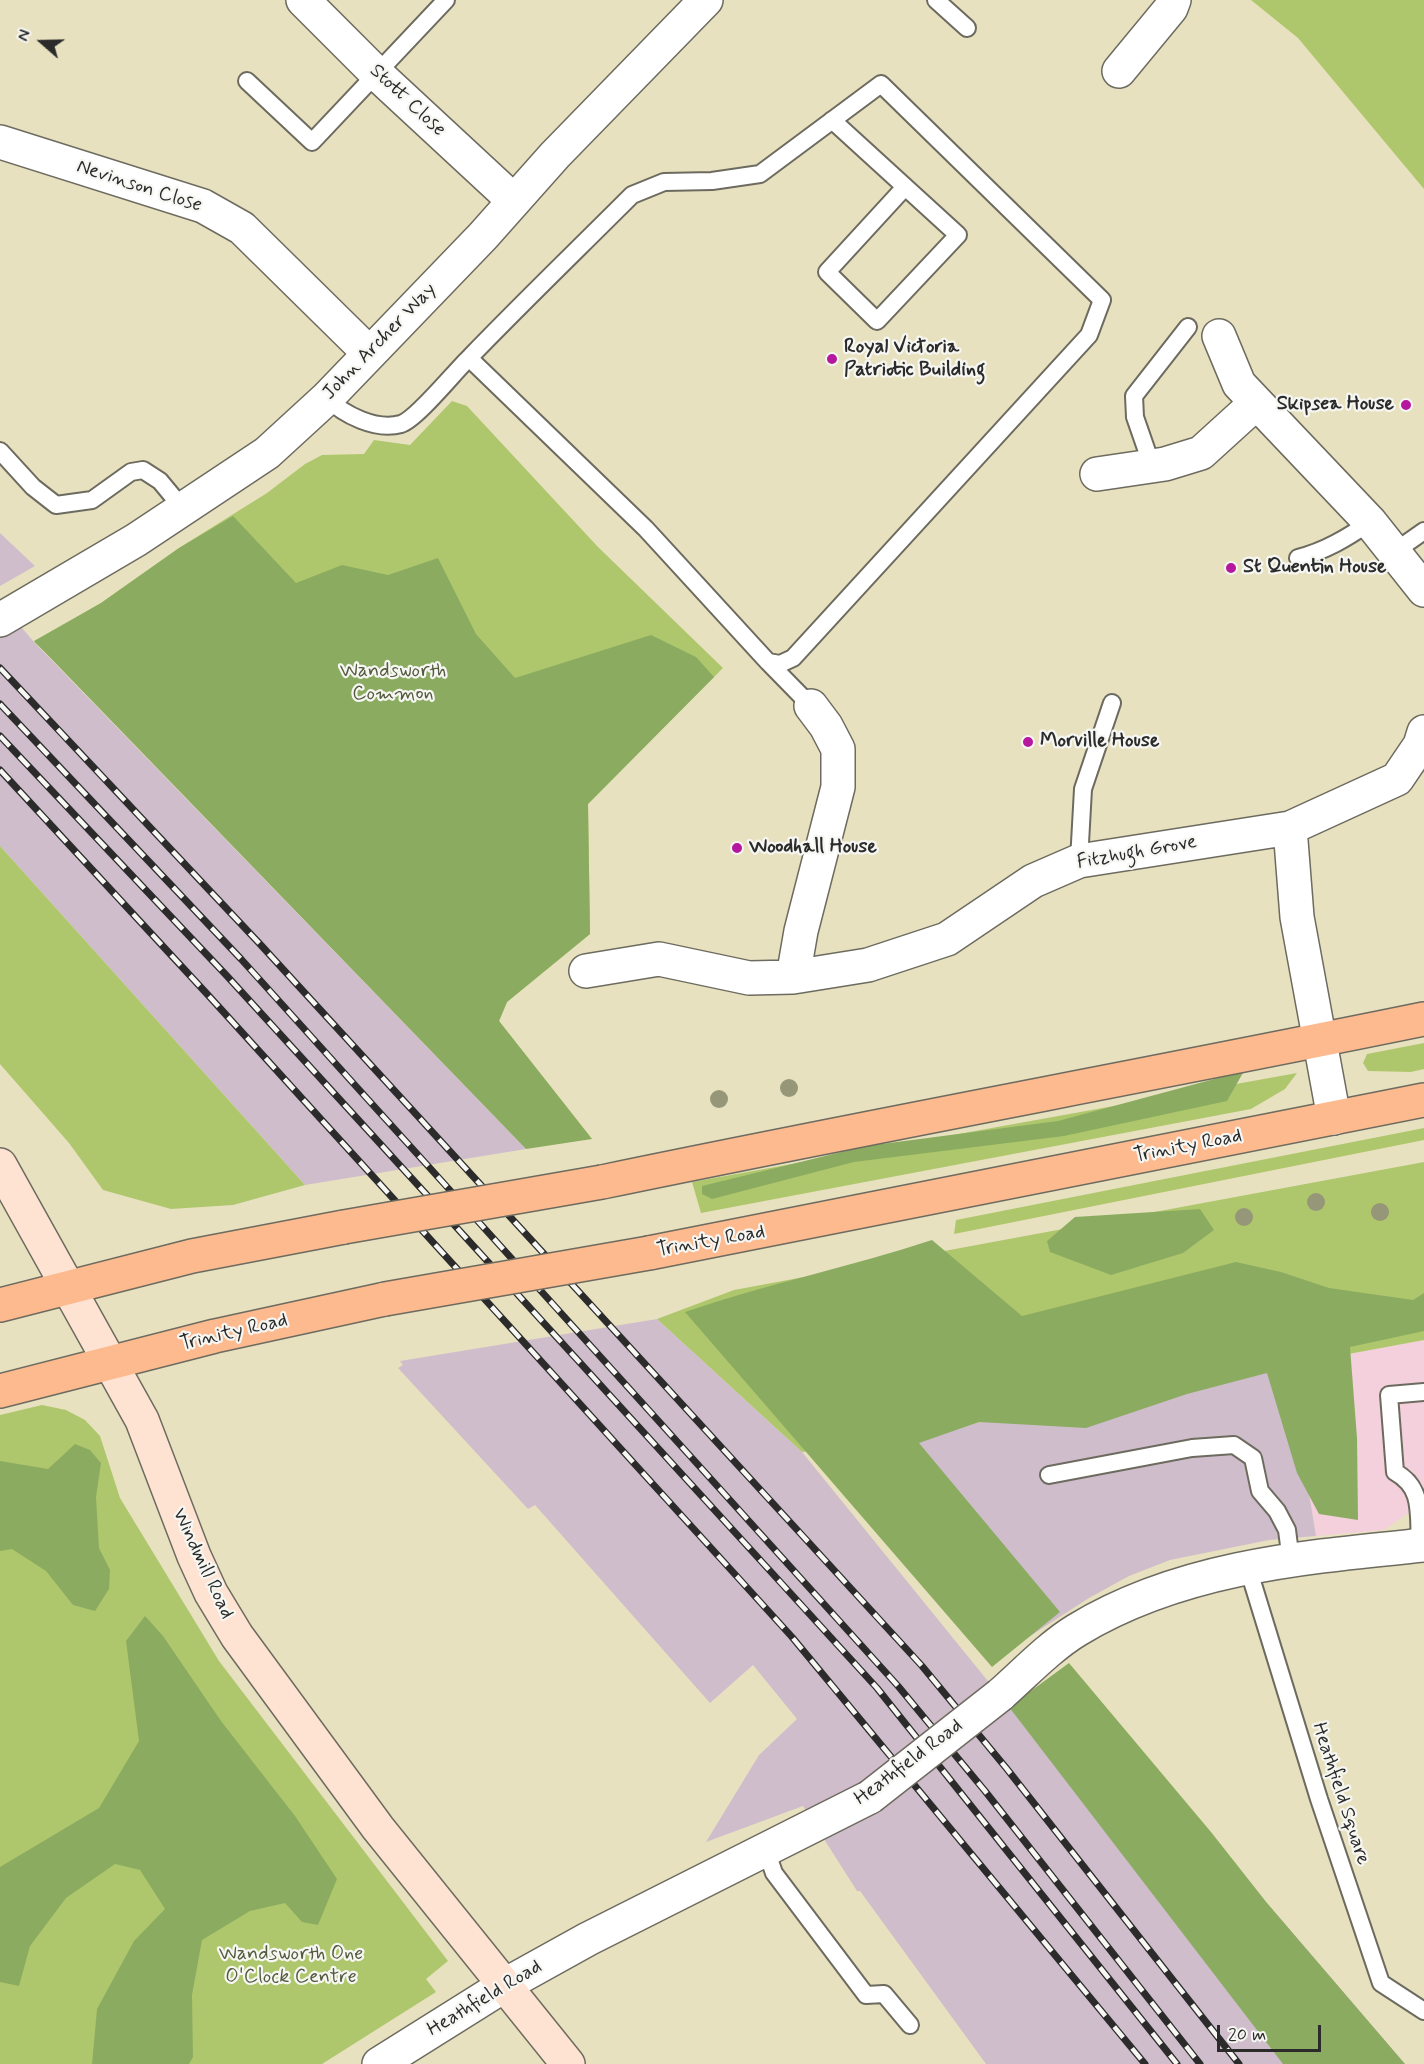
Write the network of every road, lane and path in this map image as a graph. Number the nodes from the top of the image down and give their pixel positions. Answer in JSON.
{"nodes":[{"id":1,"x":303,"y":0,"type":"edge"},
{"id":2,"x":446,"y":0,"type":"edge"},
{"id":3,"x":706,"y":0,"type":"edge"},
{"id":4,"x":936,"y":0,"type":"edge"},
{"id":5,"x":1174,"y":0,"type":"edge"},
{"id":6,"x":968,"y":28,"type":"dead end"},
{"id":7,"x":1119,"y":71,"type":"dead end"},
{"id":8,"x":376,"y":73,"type":"junction"},
{"id":9,"x":247,"y":81,"type":"dead end"},
{"id":10,"x":832,"y":120,"type":"junction"},
{"id":11,"x":0,"y":142,"type":"edge"},
{"id":12,"x":905,"y":187,"type":"junction"},
{"id":13,"x":513,"y":200,"type":"junction"},
{"id":14,"x":1188,"y":327,"type":"dead end"},
{"id":15,"x":1219,"y":336,"type":"dead end"},
{"id":16,"x":369,"y":353,"type":"junction"},
{"id":17,"x":469,"y":358,"type":"junction"},
{"id":18,"x":327,"y":398,"type":"junction"},
{"id":19,"x":1256,"y":403,"type":"junction"},
{"id":20,"x":0,"y":451,"type":"edge"},
{"id":21,"x":1152,"y":466,"type":"junction"},
{"id":22,"x":1096,"y":474,"type":"dead end"},
{"id":23,"x":184,"y":510,"type":"junction"},
{"id":24,"x":1370,"y":522,"type":"junction"},
{"id":25,"x":1424,"y":531,"type":"edge"},
{"id":26,"x":1394,"y":552,"type":"junction"},
{"id":27,"x":1298,"y":558,"type":"dead end"},
{"id":28,"x":1424,"y":590,"type":"edge"},
{"id":29,"x":0,"y":620,"type":"edge"},
{"id":30,"x":768,"y":662,"type":"junction"},
{"id":31,"x":1112,"y":703,"type":"dead end"},
{"id":32,"x":811,"y":706,"type":"joint"},
{"id":33,"x":1424,"y":732,"type":"edge"},
{"id":34,"x":1290,"y":828,"type":"junction"},
{"id":35,"x":1079,"y":861,"type":"junction"},
{"id":36,"x":586,"y":971,"type":"dead end"},
{"id":37,"x":793,"y":977,"type":"junction"},
{"id":38,"x":1424,"y":1019,"type":"edge"},
{"id":39,"x":1318,"y":1040,"type":"junction"},
{"id":40,"x":1424,"y":1100,"type":"edge"},
{"id":41,"x":1334,"y":1118,"type":"junction"},
{"id":42,"x":0,"y":1165,"type":"edge"},
{"id":43,"x":68,"y":1288,"type":"junction"},
{"id":44,"x":0,"y":1305,"type":"edge"},
{"id":45,"x":111,"y":1364,"type":"junction"},
{"id":46,"x":0,"y":1391,"type":"edge"},
{"id":47,"x":1424,"y":1392,"type":"edge"},
{"id":48,"x":1049,"y":1475,"type":"dead end"},
{"id":49,"x":1422,"y":1545,"type":"edge"},
{"id":50,"x":1291,"y":1561,"type":"junction"},
{"id":51,"x":1248,"y":1568,"type":"junction"},
{"id":52,"x":766,"y":1850,"type":"junction"},
{"id":53,"x":505,"y":1985,"type":"junction"},
{"id":54,"x":1424,"y":2011,"type":"edge"},
{"id":55,"x":910,"y":2025,"type":"dead end"},
{"id":56,"x":379,"y":2064,"type":"edge"},
{"id":57,"x":568,"y":2064,"type":"edge"}],
"edges":[{"from":1,"to":8,"type":"street","name":"Stott Close"},
{"from":2,"to":8,"type":"lane"},
{"from":3,"to":13,"type":"street","name":"John Archer Way"},
{"from":4,"to":6,"type":"lane"},
{"from":5,"to":7,"type":"street"},
{"from":8,"to":9,"type":"lane"},
{"from":8,"to":13,"type":"street","name":"Stott Close"},
{"from":10,"to":12,"type":"lane"},
{"from":10,"to":17,"type":"lane"},
{"from":10,"to":30,"type":"lane"},
{"from":11,"to":16,"type":"street","name":"Nevinson Close"},
{"from":12,"to":12,"type":"lane"},
{"from":13,"to":16,"type":"street","name":"John Archer Way"},
{"from":14,"to":21,"type":"lane"},
{"from":15,"to":19,"type":"street"},
{"from":16,"to":18,"type":"street","name":"John Archer Way"},
{"from":17,"to":18,"type":"lane"},
{"from":17,"to":30,"type":"lane"},
{"from":18,"to":23,"type":"street","name":"John Archer Way"},
{"from":19,"to":21,"type":"street"},
{"from":19,"to":24,"type":"street"},
{"from":20,"to":23,"type":"lane"},
{"from":21,"to":22,"type":"street"},
{"from":23,"to":29,"type":"street","name":"John Archer Way"},
{"from":24,"to":26,"type":"street"},
{"from":24,"to":27,"type":"lane"},
{"from":25,"to":26,"type":"lane"},
{"from":26,"to":28,"type":"street"},
{"from":30,"to":32,"type":"lane"},
{"from":31,"to":35,"type":"lane"},
{"from":32,"to":37,"type":"street"},
{"from":33,"to":34,"type":"street","name":"Fitzhugh Grove"},
{"from":34,"to":35,"type":"street","name":"Fitzhugh Grove"},
{"from":34,"to":39,"type":"street"},
{"from":35,"to":37,"type":"street","name":"Fitzhugh Grove"},
{"from":36,"to":37,"type":"street","name":"Fitzhugh Grove"},
{"from":38,"to":39,"type":"highway"},
{"from":39,"to":41,"type":"street"},
{"from":39,"to":43,"type":"highway","bridge":true},
{"from":40,"to":41,"type":"highway","name":"Trinity Road"},
{"from":41,"to":45,"type":"highway","name":"Trinity Road","bridge":true},
{"from":42,"to":43,"type":"main road","name":"Windmill Road"},
{"from":43,"to":44,"type":"highway"},
{"from":43,"to":45,"type":"main road","name":"Windmill Road"},
{"from":45,"to":46,"type":"highway","name":"Trinity Road"},
{"from":45,"to":53,"type":"main road","name":"Windmill Road"},
{"from":47,"to":49,"type":"lane"},
{"from":48,"to":50,"type":"lane"},
{"from":49,"to":50,"type":"street","name":"Heathfield Road"},
{"from":50,"to":51,"type":"street","name":"Heathfield Road"},
{"from":51,"to":52,"type":"street","name":"Heathfield Road","bridge":true},
{"from":51,"to":54,"type":"lane","name":"Heathfield Square"},
{"from":52,"to":53,"type":"street","name":"Heathfield Road"},
{"from":52,"to":55,"type":"lane"},
{"from":53,"to":56,"type":"street","name":"Heathfield Road"},
{"from":53,"to":57,"type":"main road","name":"Windmill Road"}]}
